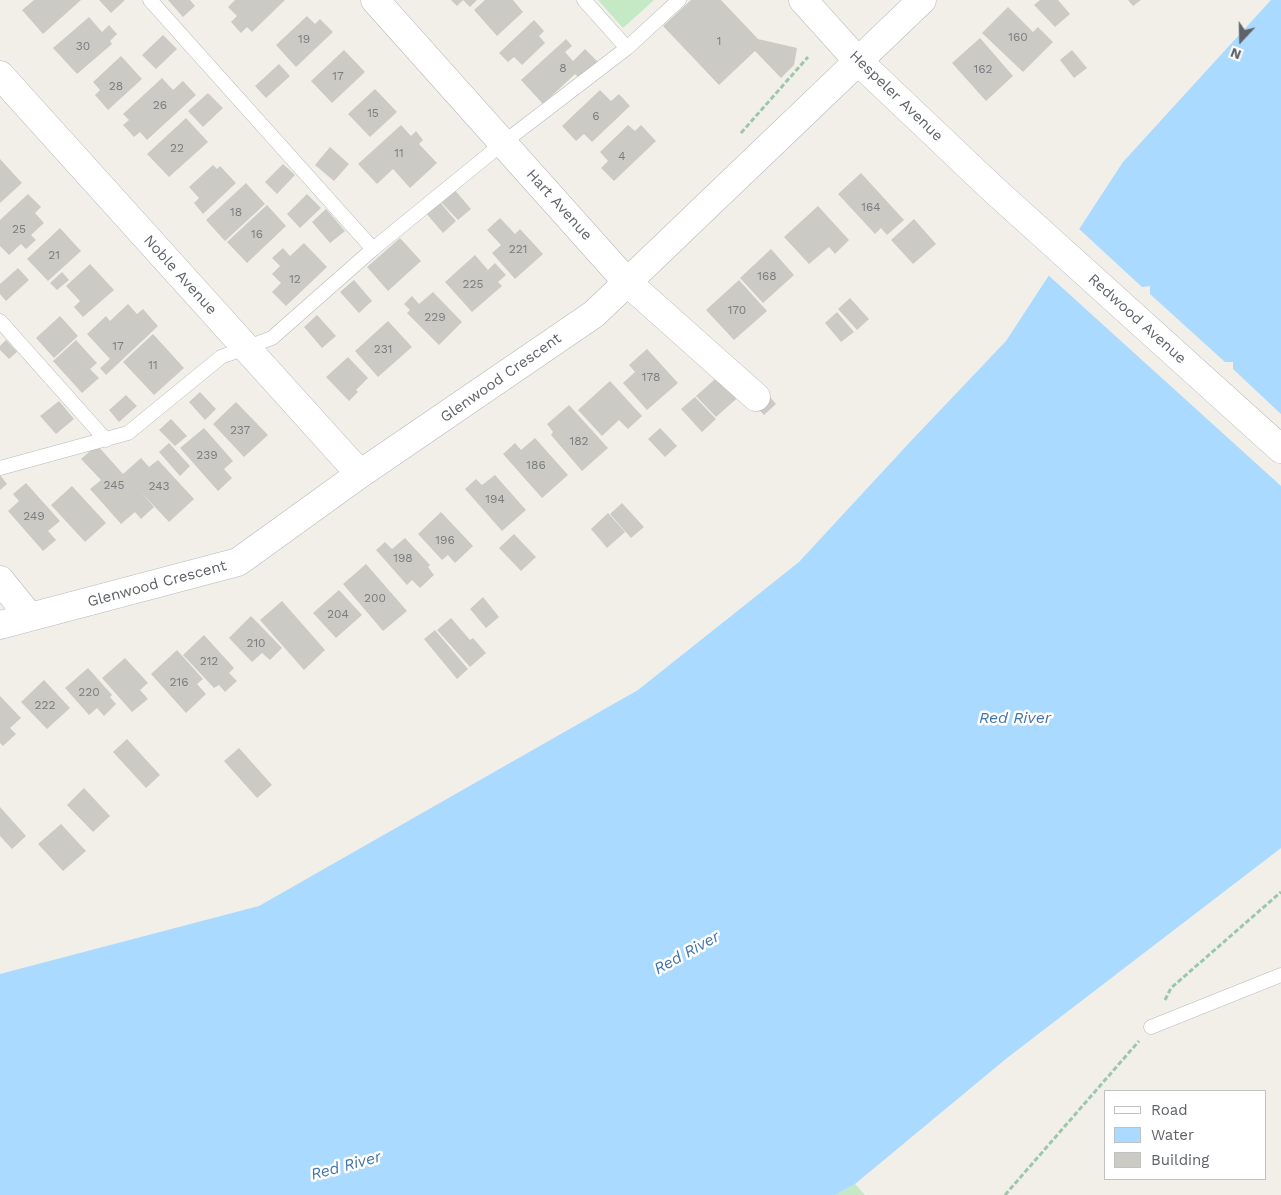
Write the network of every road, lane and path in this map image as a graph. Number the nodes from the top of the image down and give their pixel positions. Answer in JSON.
{"nodes":[{"id":1,"x":150,"y":0,"type":"edge"},
{"id":2,"x":375,"y":0,"type":"edge"},
{"id":3,"x":584,"y":0,"type":"edge"},
{"id":4,"x":679,"y":0,"type":"edge"},
{"id":5,"x":803,"y":0,"type":"edge"},
{"id":6,"x":922,"y":0,"type":"edge"},
{"id":7,"x":627,"y":48,"type":"junction"},
{"id":8,"x":808,"y":57,"type":"dead end"},
{"id":9,"x":857,"y":60,"type":"junction"},
{"id":10,"x":0,"y":75,"type":"edge"},
{"id":11,"x":736,"y":139,"type":"dead end"},
{"id":12,"x":503,"y":143,"type":"junction"},
{"id":13,"x":993,"y":189,"type":"joint"},
{"id":14,"x":373,"y":249,"type":"junction"},
{"id":15,"x":627,"y":282,"type":"junction"},
{"id":16,"x":0,"y":321,"type":"edge"},
{"id":17,"x":245,"y":348,"type":"junction"},
{"id":18,"x":756,"y":397,"type":"dead end"},
{"id":19,"x":106,"y":440,"type":"junction"},
{"id":20,"x":1281,"y":449,"type":"edge"},
{"id":21,"x":0,"y":468,"type":"edge"},
{"id":22,"x":360,"y":474,"type":"junction"},
{"id":23,"x":0,"y":580,"type":"edge"},
{"id":24,"x":30,"y":617,"type":"junction"},
{"id":25,"x":0,"y":625,"type":"edge"},
{"id":26,"x":1281,"y":892,"type":"edge"},
{"id":27,"x":1281,"y":975,"type":"edge"},
{"id":28,"x":1151,"y":1027,"type":"junction"},
{"id":29,"x":1005,"y":1195,"type":"edge"}],
"edges":[{"from":1,"to":14,"type":"lane"},
{"from":2,"to":12,"type":"street","name":"Hart Avenue"},
{"from":3,"to":7,"type":"lane"},
{"from":4,"to":7,"type":"lane"},
{"from":5,"to":9,"type":"street","name":"Hespeler Avenue"},
{"from":6,"to":9,"type":"street","name":"Glenwood Crescent"},
{"from":7,"to":12,"type":"lane"},
{"from":8,"to":11,"type":"path"},
{"from":9,"to":13,"type":"street","name":"Hespeler Avenue"},
{"from":9,"to":15,"type":"street","name":"Glenwood Crescent"},
{"from":10,"to":17,"type":"street","name":"Noble Avenue"},
{"from":12,"to":14,"type":"lane"},
{"from":12,"to":15,"type":"street","name":"Hart Avenue"},
{"from":13,"to":20,"type":"street","name":"Redwood Avenue"},
{"from":14,"to":17,"type":"lane"},
{"from":15,"to":18,"type":"street","name":"Hart Avenue"},
{"from":15,"to":22,"type":"street","name":"Glenwood Crescent"},
{"from":16,"to":19,"type":"lane"},
{"from":17,"to":19,"type":"lane"},
{"from":17,"to":22,"type":"street","name":"Noble Avenue"},
{"from":19,"to":21,"type":"lane"},
{"from":22,"to":24,"type":"street","name":"Glenwood Crescent"},
{"from":23,"to":24,"type":"street"},
{"from":24,"to":25,"type":"street","name":"Glenwood Crescent"},
{"from":26,"to":28,"type":"path"},
{"from":27,"to":28,"type":"lane"},
{"from":28,"to":29,"type":"path"}]}
